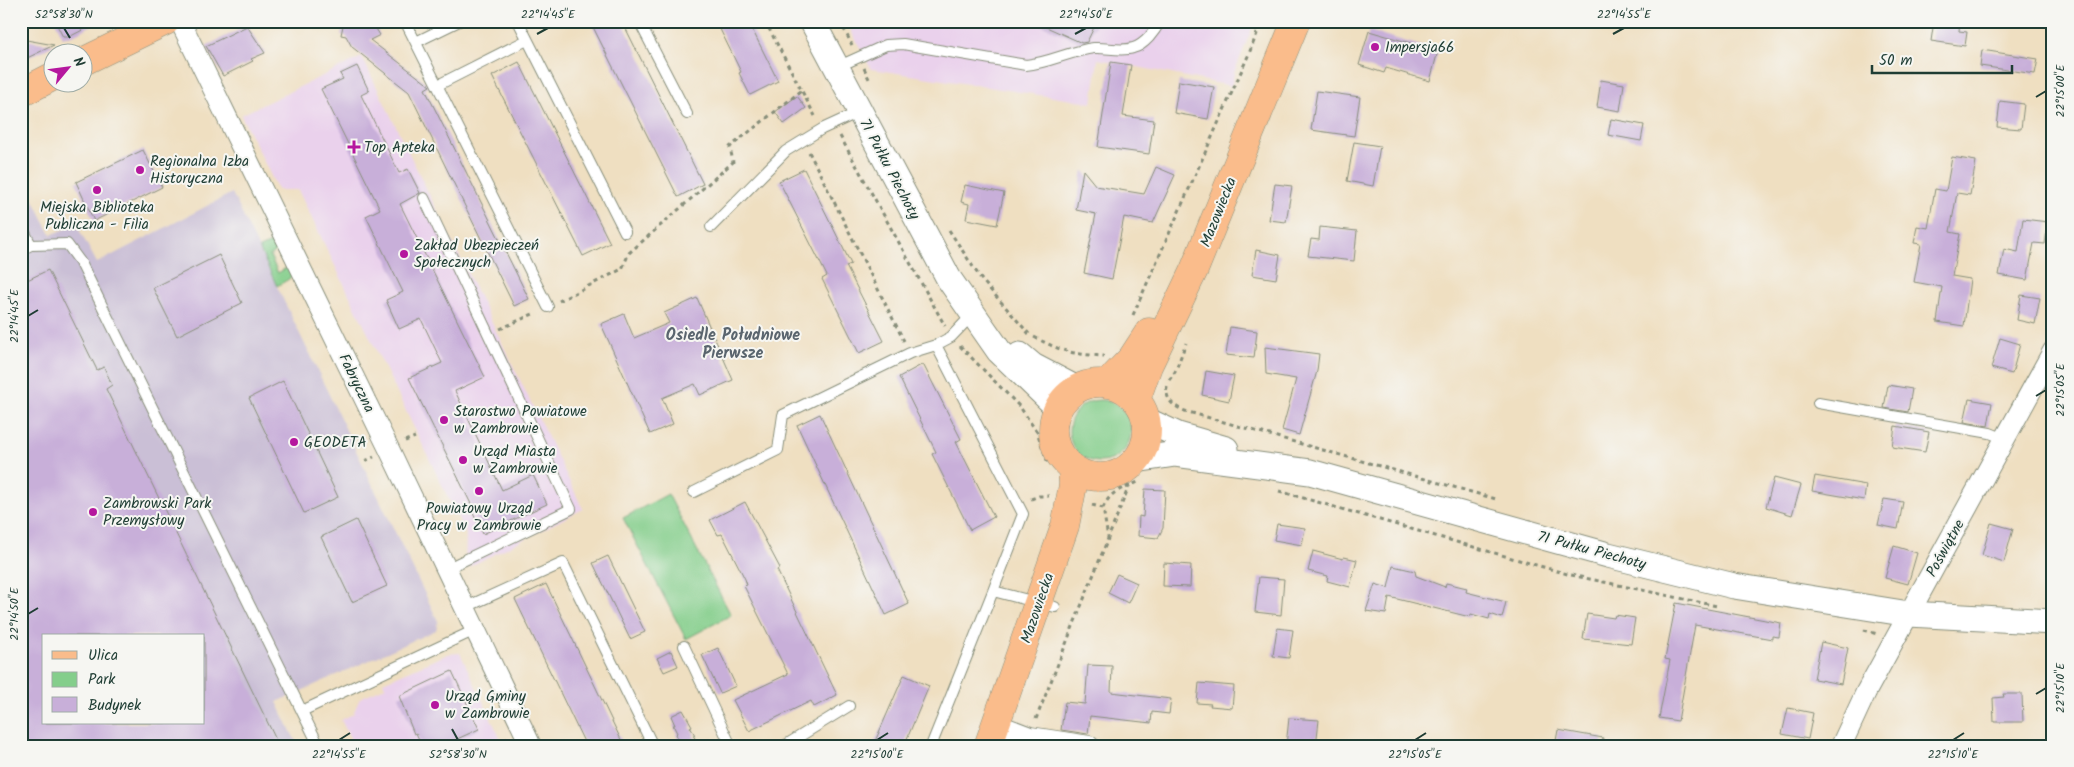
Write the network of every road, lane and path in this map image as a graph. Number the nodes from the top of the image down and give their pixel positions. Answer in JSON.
{"nodes":[{"id":1,"x":166,"y":21,"type":"edge"},
{"id":2,"x":180,"y":21,"type":"edge"},
{"id":3,"x":405,"y":21,"type":"edge"},
{"id":4,"x":459,"y":21,"type":"edge"},
{"id":5,"x":518,"y":21,"type":"edge"},
{"id":6,"x":639,"y":21,"type":"edge"},
{"id":7,"x":812,"y":21,"type":"edge"},
{"id":8,"x":840,"y":21,"type":"edge"},
{"id":9,"x":1160,"y":21,"type":"edge"},
{"id":10,"x":1262,"y":21,"type":"edge"},
{"id":11,"x":1278,"y":21,"type":"edge"},
{"id":12,"x":1296,"y":21,"type":"edge"},
{"id":13,"x":527,"y":40,"type":"junction"},
{"id":14,"x":416,"y":42,"type":"junction"},
{"id":15,"x":92,"y":57,"type":"edge"},
{"id":16,"x":847,"y":62,"type":"junction"},
{"id":17,"x":42,"y":82,"type":"edge"},
{"id":18,"x":872,"y":83,"type":"dead end"},
{"id":19,"x":438,"y":85,"type":"junction"},
{"id":20,"x":801,"y":91,"type":"dead end"},
{"id":21,"x":21,"y":92,"type":"edge"},
{"id":22,"x":859,"y":112,"type":"junction"},
{"id":23,"x":687,"y":114,"type":"dead end"},
{"id":24,"x":803,"y":140,"type":"junction"},
{"id":25,"x":424,"y":198,"type":"dead end"},
{"id":26,"x":21,"y":225,"type":"edge"},
{"id":27,"x":711,"y":227,"type":"dead end"},
{"id":28,"x":947,"y":227,"type":"dead end"},
{"id":29,"x":625,"y":232,"type":"dead end"},
{"id":30,"x":31,"y":245,"type":"junction"},
{"id":31,"x":21,"y":250,"type":"edge"},
{"id":32,"x":548,"y":307,"type":"junction"},
{"id":33,"x":973,"y":314,"type":"junction"},
{"id":34,"x":1131,"y":320,"type":"dead end"},
{"id":35,"x":489,"y":335,"type":"junction"},
{"id":36,"x":936,"y":345,"type":"junction"},
{"id":37,"x":2053,"y":351,"type":"edge"},
{"id":38,"x":910,"y":354,"type":"junction"},
{"id":39,"x":1106,"y":356,"type":"dead end"},
{"id":40,"x":1168,"y":381,"type":"dead end"},
{"id":41,"x":1107,"y":384,"type":"junction"},
{"id":42,"x":1067,"y":398,"type":"junction"},
{"id":43,"x":1818,"y":403,"type":"dead end"},
{"id":44,"x":1141,"y":410,"type":"junction"},
{"id":45,"x":2005,"y":439,"type":"junction"},
{"id":46,"x":1072,"y":468,"type":"junction"},
{"id":47,"x":1139,"y":470,"type":"junction"},
{"id":48,"x":1310,"y":472,"type":"junction"},
{"id":49,"x":1101,"y":477,"type":"junction"},
{"id":50,"x":1129,"y":486,"type":"junction"},
{"id":51,"x":1274,"y":490,"type":"dead end"},
{"id":52,"x":694,"y":492,"type":"dead end"},
{"id":53,"x":1502,"y":501,"type":"dead end"},
{"id":54,"x":1103,"y":508,"type":"dead end"},
{"id":55,"x":446,"y":569,"type":"junction"},
{"id":56,"x":993,"y":591,"type":"junction"},
{"id":57,"x":1047,"y":605,"type":"junction"},
{"id":58,"x":1726,"y":607,"type":"dead end"},
{"id":59,"x":464,"y":608,"type":"junction"},
{"id":60,"x":1909,"y":614,"type":"junction"},
{"id":61,"x":2053,"y":622,"type":"edge"},
{"id":62,"x":1857,"y":628,"type":"dead end"},
{"id":63,"x":475,"y":630,"type":"junction"},
{"id":64,"x":1895,"y":640,"type":"junction"},
{"id":65,"x":684,"y":646,"type":"dead end"},
{"id":66,"x":849,"y":706,"type":"dead end"},
{"id":67,"x":302,"y":711,"type":"junction"},
{"id":68,"x":1006,"y":737,"type":"edge"},
{"id":69,"x":319,"y":746,"type":"edge"},
{"id":70,"x":531,"y":746,"type":"edge"},
{"id":71,"x":654,"y":746,"type":"edge"},
{"id":72,"x":731,"y":746,"type":"edge"},
{"id":73,"x":784,"y":746,"type":"edge"},
{"id":74,"x":931,"y":746,"type":"edge"},
{"id":75,"x":1089,"y":746,"type":"edge"},
{"id":76,"x":1841,"y":746,"type":"edge"}],
"edges":[{"from":1,"to":15,"type":"main road"},
{"from":2,"to":55,"type":"street","name":"Fabryczna"},
{"from":3,"to":14,"type":"lane"},
{"from":4,"to":14,"type":"lane"},
{"from":5,"to":13,"type":"lane"},
{"from":6,"to":23,"type":"lane"},
{"from":7,"to":16,"type":"street","name":"71 Pułku Piechoty"},
{"from":8,"to":16,"type":"path"},
{"from":9,"to":16,"type":"lane"},
{"from":10,"to":34,"type":"path"},
{"from":11,"to":41,"type":"main road","name":"Mazowiecka"},
{"from":12,"to":44,"type":"main road","name":"Mazowiecka"},
{"from":13,"to":19,"type":"lane"},
{"from":13,"to":29,"type":"lane"},
{"from":14,"to":19,"type":"lane"},
{"from":16,"to":18,"type":"path"},
{"from":16,"to":22,"type":"street","name":"71 Pułku Piechoty"},
{"from":17,"to":21,"type":"main road"},
{"from":19,"to":32,"type":"lane"},
{"from":20,"to":32,"type":"path"},
{"from":22,"to":24,"type":"lane"},
{"from":22,"to":33,"type":"street","name":"71 Pułku Piechoty"},
{"from":24,"to":27,"type":"lane"},
{"from":24,"to":38,"type":"path"},
{"from":25,"to":35,"type":"lane"},
{"from":26,"to":30,"type":"lane"},
{"from":28,"to":39,"type":"path"},
{"from":30,"to":31,"type":"lane"},
{"from":30,"to":67,"type":"lane"},
{"from":32,"to":35,"type":"path"},
{"from":33,"to":36,"type":"lane"},
{"from":33,"to":42,"type":"street","name":"71 Pułku Piechoty"},
{"from":35,"to":55,"type":"lane"},
{"from":36,"to":38,"type":"lane"},
{"from":36,"to":56,"type":"lane"},
{"from":37,"to":45,"type":"street","name":"Poświątne"},
{"from":38,"to":52,"type":"lane"},
{"from":40,"to":53,"type":"path"},
{"from":41,"to":42,"type":"main road"},
{"from":41,"to":44,"type":"main road"},
{"from":42,"to":46,"type":"main road"},
{"from":43,"to":45,"type":"lane"},
{"from":44,"to":47,"type":"main road"},
{"from":44,"to":48,"type":"street"},
{"from":45,"to":60,"type":"street","name":"Poświątne"},
{"from":46,"to":49,"type":"main road"},
{"from":46,"to":57,"type":"main road","name":"Mazowiecka"},
{"from":47,"to":48,"type":"street","name":"71 Pułku Piechoty"},
{"from":47,"to":49,"type":"main road"},
{"from":47,"to":50,"type":"path"},
{"from":48,"to":60,"type":"street","name":"71 Pułku Piechoty"},
{"from":49,"to":57,"type":"main road","name":"Mazowiecka"},
{"from":50,"to":54,"type":"path"},
{"from":50,"to":68,"type":"path"},
{"from":51,"to":58,"type":"path"},
{"from":55,"to":59,"type":"street","name":"Fabryczna"},
{"from":56,"to":57,"type":"lane"},
{"from":56,"to":74,"type":"lane"},
{"from":57,"to":68,"type":"main road","name":"Mazowiecka"},
{"from":59,"to":63,"type":"street","name":"Fabryczna"},
{"from":59,"to":71,"type":"lane"},
{"from":60,"to":61,"type":"street","name":"71 Pułku Piechoty"},
{"from":60,"to":64,"type":"street","name":"Poświątne"},
{"from":62,"to":64,"type":"path"},
{"from":63,"to":67,"type":"lane"},
{"from":63,"to":70,"type":"street","name":"Fabryczna"},
{"from":64,"to":76,"type":"street","name":"Poświątne"},
{"from":65,"to":72,"type":"lane"},
{"from":66,"to":73,"type":"lane"},
{"from":67,"to":69,"type":"lane"},
{"from":68,"to":75,"type":"street"}]}
